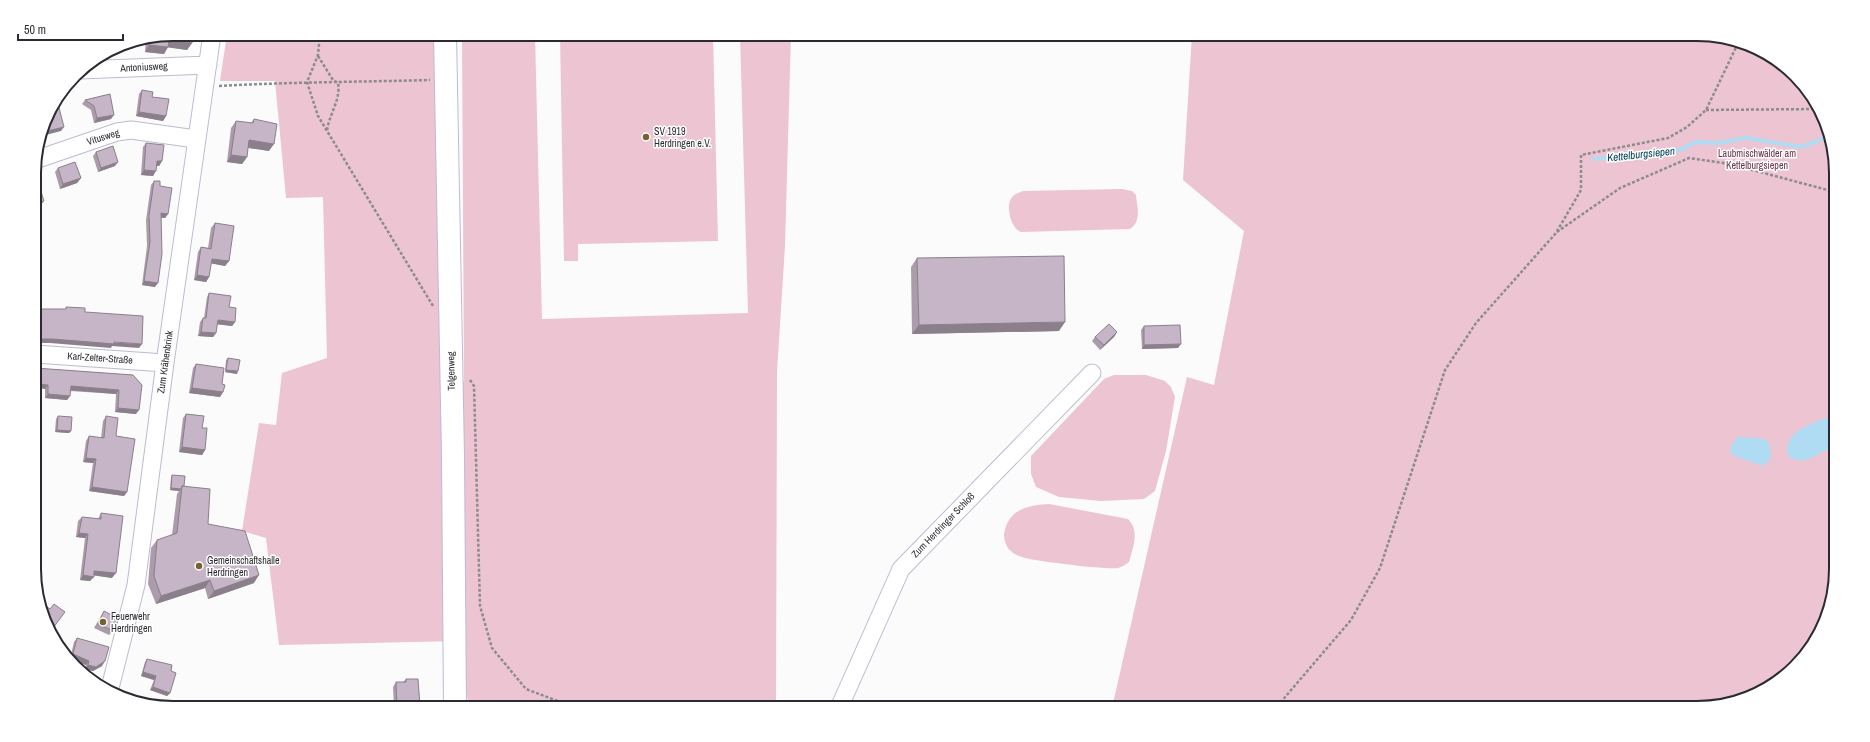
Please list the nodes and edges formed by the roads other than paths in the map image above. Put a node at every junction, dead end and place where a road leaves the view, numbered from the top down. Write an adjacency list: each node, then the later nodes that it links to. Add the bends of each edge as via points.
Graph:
1 (211, 41): 3 (street, Zum Krähenbrink)
2 (445, 41): 11 (main road, Telgenweg)
3 (208, 65): 4 (street, Antoniusweg); 5 (street, Zum Krähenbrink)
4 (92, 70)
5 (196, 139): 6 (street, Vitusweg, via 131,130 117,132); 8 (street, Zum Krähenbrink)
6 (42, 158)
7 (41, 354): 8 (street, Karl-Zelter-Straße)
8 (165, 363): 10 (street, Zum Krähenbrink, via 136,585)
9 (1092, 373): 12 (street, Zum Herdringer Schloß, via 901,569)
10 (111, 685)
11 (455, 701)
12 (842, 701)

